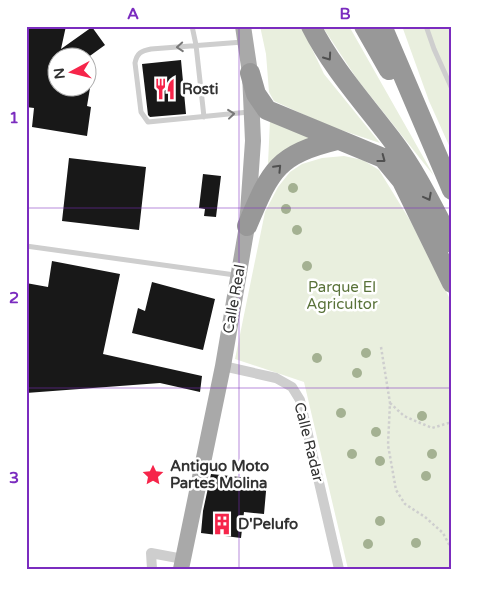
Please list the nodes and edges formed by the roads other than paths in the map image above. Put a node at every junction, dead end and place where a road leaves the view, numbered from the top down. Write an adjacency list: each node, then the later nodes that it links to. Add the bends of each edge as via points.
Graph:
1 (192, 26): 7 (lane)
2 (311, 26): 16 (highway, one-way to 16, via 348,86 395,144)
3 (364, 26): 13 (highway)
4 (382, 26): 13 (highway)
5 (426, 26): 9 (lane)
6 (244, 34): 7 (lane); 8 (main road, Calle Real)
7 (196, 45): 11 (lane); 11 (lane, one-way to 11, via 151,49 136,56 141,112 148,122)
8 (250, 73): 10 (main road, Calle Real); 12 (highway, via 256,94 267,110)
9 (452, 89)
10 (252, 112): 11 (lane, one-way to 10); 15 (main road, Calle Real)
11 (204, 117)
12 (337, 140): 15 (highway, one-way to 12, via 274,171 297,153); 19 (highway, one-way to 19, via 383,158 392,168 402,181)
13 (437, 157): 14 (highway)
14 (452, 190)
15 (248, 226): 18 (main road, Calle Real)
16 (452, 243)
17 (26, 246): 18 (lane)
18 (238, 276): 20 (main road, Calle Real)
19 (452, 283)
20 (223, 366): 21 (main road, Calle Real); 23 (street, Calle Radar, via 276,378 292,387 300,400)
21 (182, 564): 22 (street, via 151,553)
22 (152, 569)
23 (339, 569)

